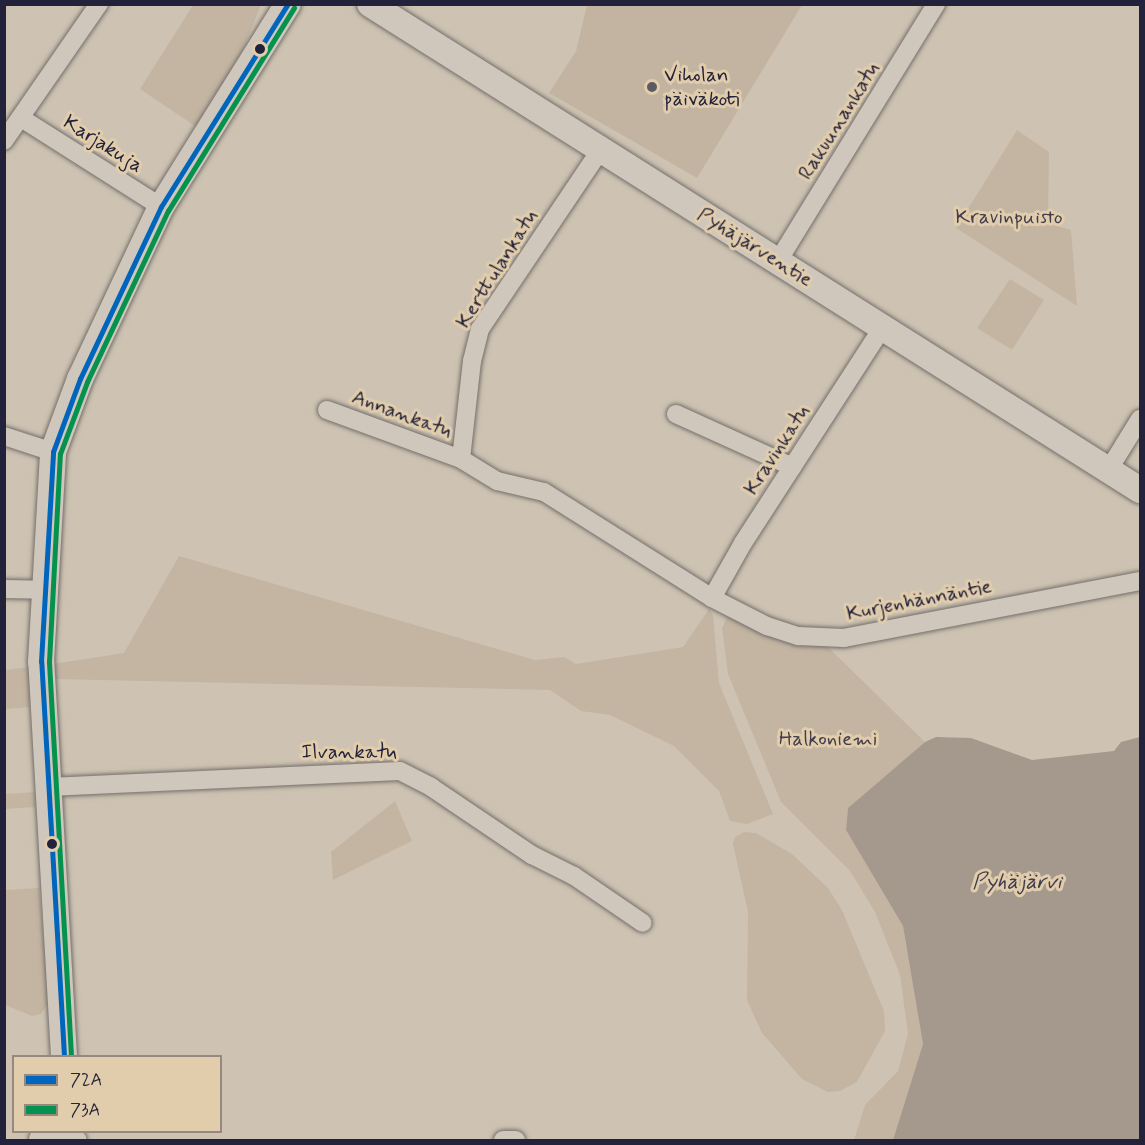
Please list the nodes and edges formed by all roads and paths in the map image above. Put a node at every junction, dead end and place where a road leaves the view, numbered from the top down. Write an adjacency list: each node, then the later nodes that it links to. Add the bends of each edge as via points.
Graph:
1 (99, 4): 5 (street)
2 (288, 4): 8 (street)
3 (370, 4): 7 (street, Pyhäjärventie)
4 (936, 4): 9 (street, Rakuunankatu)
5 (21, 118): 6 (street); 8 (street, Karjakuja)
6 (4, 141)
7 (601, 149): 9 (street, Pyhäjärventie); 16 (street, Kerttulankatu, via 480,329 472,361)
8 (161, 207): 15 (street, via 80,379)
9 (778, 261): 10 (street, Pyhäjärventie)
10 (882, 328): 17 (street, Kravinkatu); 18 (street, Pyhäjärventie)
11 (327, 410): 16 (street, Annankatu)
12 (676, 414): 17 (street)
13 (1140, 419): 18 (street)
14 (4, 436): 15 (street)
15 (53, 452): 22 (street)
16 (461, 459): 23 (street, via 497,481 544,492)
17 (794, 467): 23 (street, Kravinkatu)
18 (1109, 470): 19 (street, Pyhäjärventie)
19 (1140, 490)
20 (1140, 581): 23 (street, Kurjenhännäntie, via 844,638 798,636 767,626)
21 (4, 589): 22 (street)
22 (43, 590): 24 (street, via 41,663)
23 (712, 598)
24 (48, 787): 25 (street, Ilvankatu, via 400,771 431,787 532,855 574,876); 26 (street)
25 (643, 923)
26 (64, 1055)
27 (61, 1133): 28 (street)
28 (78, 1140)
29 (503, 1140): 30 (street)
30 (516, 1140)

